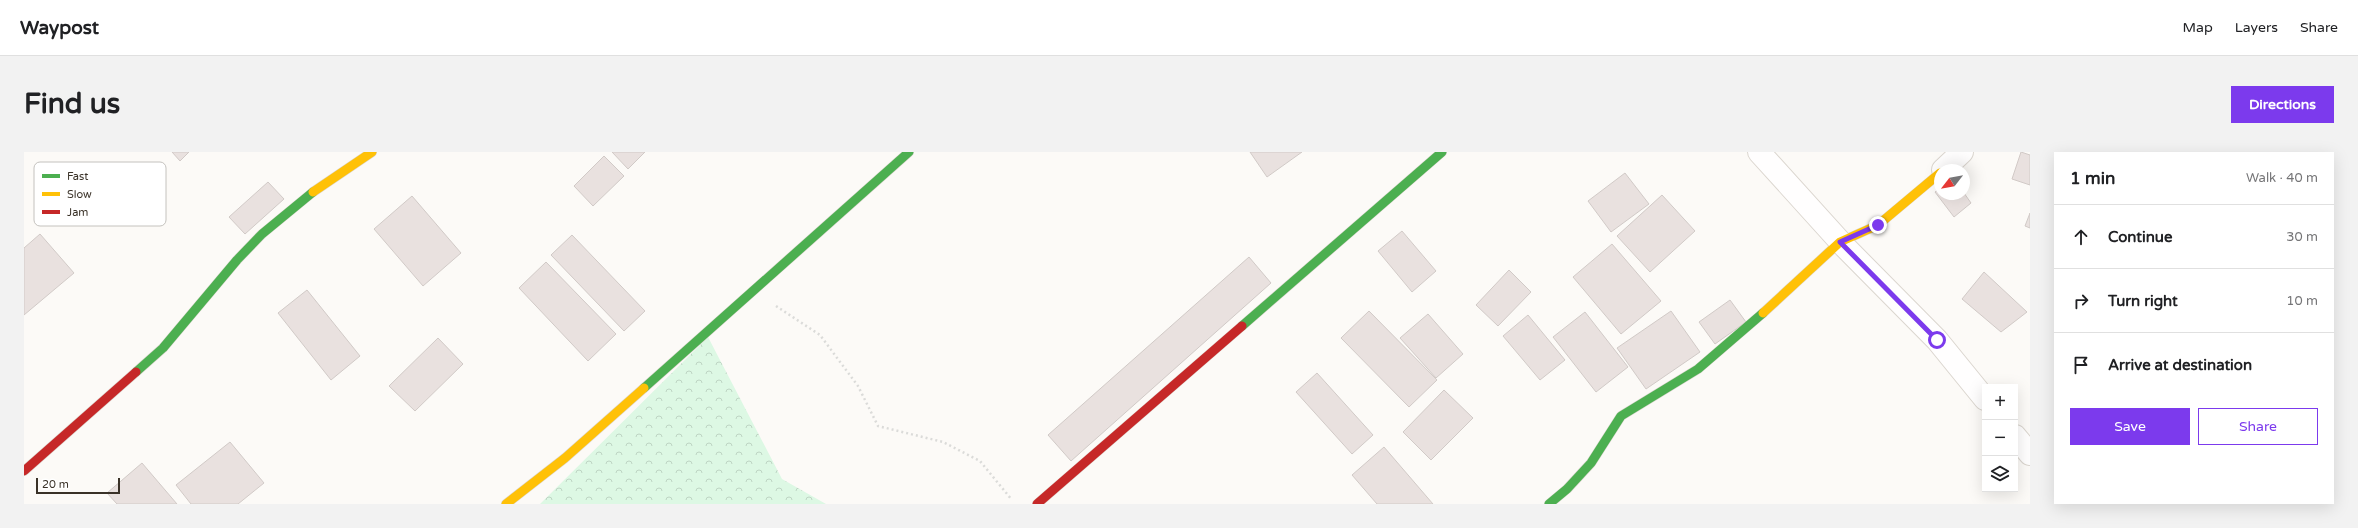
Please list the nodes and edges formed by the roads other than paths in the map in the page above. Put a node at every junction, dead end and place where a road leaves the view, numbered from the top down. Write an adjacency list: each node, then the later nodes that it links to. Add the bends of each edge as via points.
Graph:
1 (372, 152): 12 (street, via 320,188 262,234 163,348)
2 (909, 152): 13 (street, via 565,458)
3 (1442, 152): 14 (street)
4 (1759, 152): 8 (street)
5 (1962, 152): 6 (street)
6 (1949, 164)
7 (1934, 178): 8 (street, via 1878,225)
8 (1840, 242): 9 (street, via 1937,340); 15 (street, via 1698,369 1621,416 1591,463)
9 (1982, 395)
10 (2018, 440): 11 (street)
11 (2030, 454)
12 (24, 471)
13 (506, 504)
14 (1037, 504)
15 (1549, 504)

